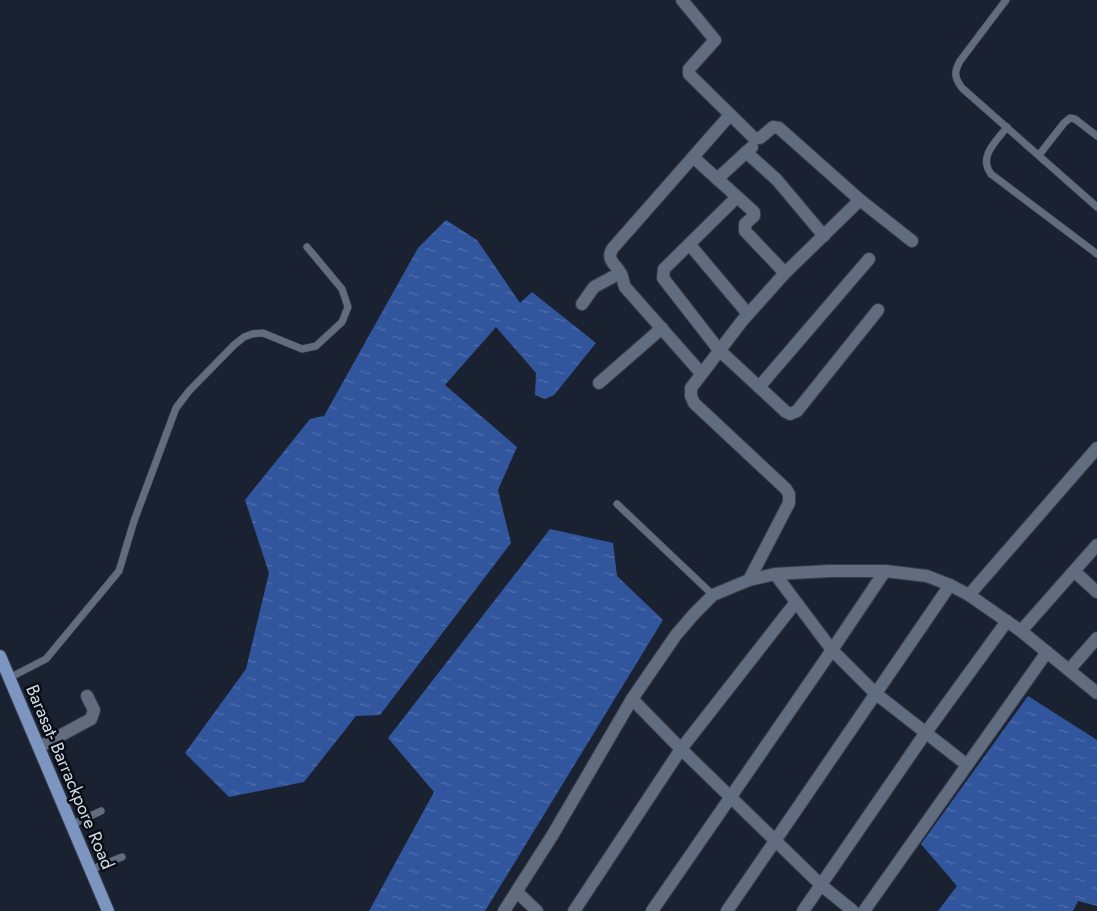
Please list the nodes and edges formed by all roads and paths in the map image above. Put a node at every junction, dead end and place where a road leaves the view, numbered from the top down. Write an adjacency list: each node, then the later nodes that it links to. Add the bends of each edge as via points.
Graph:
1 (682, 0): 3 (street, via 715,40 688,72)
2 (1006, 0): 4 (lane, via 955,71 956,80 962,88)
3 (730, 115): 6 (street, via 754,138); 9 (street)
4 (1007, 127): 8 (lane); 18 (lane, via 988,152 986,167)
5 (1097, 136): 8 (lane, via 1070,118)
6 (760, 138): 7 (street); 12 (street, via 778,128)
7 (746, 152): 10 (street); 14 (street, via 781,184)
8 (1039, 155): 13 (lane)
9 (693, 157): 10 (street); 20 (street, via 610,252 610,260)
10 (717, 179): 11 (street)
11 (737, 197): 16 (street); 21 (street, via 754,215 745,224 745,231)
12 (860, 200): 14 (street); 15 (street)
13 (1097, 206)
14 (824, 236): 21 (street)
15 (912, 241)
16 (690, 244): 24 (street); 26 (street, via 664,269 663,278)
17 (306, 247): 49 (lane, via 342,289 348,307 342,322 316,346 302,349 263,332 244,337 189,391 176,408 129,534 119,571 46,659)
18 (1097, 254)
19 (868, 259): 29 (street)
20 (620, 273): 22 (street, via 594,287); 25 (street, via 625,286)
21 (785, 273): 24 (street)
22 (582, 304)
23 (878, 310): 29 (street, via 794,413 786,412)
24 (748, 314): 26 (street)
25 (662, 328): 27 (street); 28 (street)
26 (719, 350): 27 (street); 29 (street)
27 (701, 373): 36 (street, via 691,388 694,403 789,494 789,503)
28 (599, 383)
29 (759, 387)
30 (1097, 448): 40 (street)
31 (617, 504): 39 (lane)
32 (1097, 545): 34 (street)
33 (885, 571): 35 (street); 37 (street, via 927,576); 45 (street)
34 (1074, 571): 38 (street); 43 (street)
35 (775, 574): 36 (street); 41 (street)
36 (749, 580): 39 (street)
37 (950, 585): 40 (street); 50 (street)
38 (1097, 592)
39 (714, 595): 53 (street, via 676,635)
40 (969, 595): 42 (street)
41 (796, 602): 45 (street); 56 (street)
42 (1007, 621): 43 (street); 54 (street)
43 (1021, 630): 46 (street)
44 (1097, 638): 48 (street)
45 (832, 650): 50 (street); 58 (street)
46 (1047, 652): 48 (street); 57 (street)
47 (0, 656): 49 (main road, Barasat- Barrackpore Road)
48 (1069, 670): 51 (street)
49 (9, 678): 55 (main road, Barasat- Barrackpore Road)
50 (875, 693): 54 (street); 61 (street)
51 (1097, 693)
52 (88, 696): 55 (street, via 94,710 91,719)
53 (632, 699): 56 (street); 65 (street)
54 (926, 733): 57 (street); 64 (street)
55 (39, 747): 60 (main road, Barasat- Barrackpore Road)
56 (681, 749): 58 (street); 69 (street)
57 (967, 765): 74 (street)
58 (732, 798): 61 (street); 70 (street)
59 (101, 811): 60 (lane)
60 (71, 825): 63 (main road, Barasat- Barrackpore Road)
61 (775, 841): 64 (street); 71 (street)
62 (122, 857): 63 (lane)
63 (90, 870): 66 (main road, Barasat- Barrackpore Road)
64 (821, 885): 72 (street); 73 (street)
65 (517, 892): 67 (street); 68 (street)
66 (108, 911)
67 (504, 911)
68 (537, 911)
69 (574, 911)
70 (652, 911)
71 (727, 911)
72 (803, 911)
73 (853, 911)
74 (864, 911)

